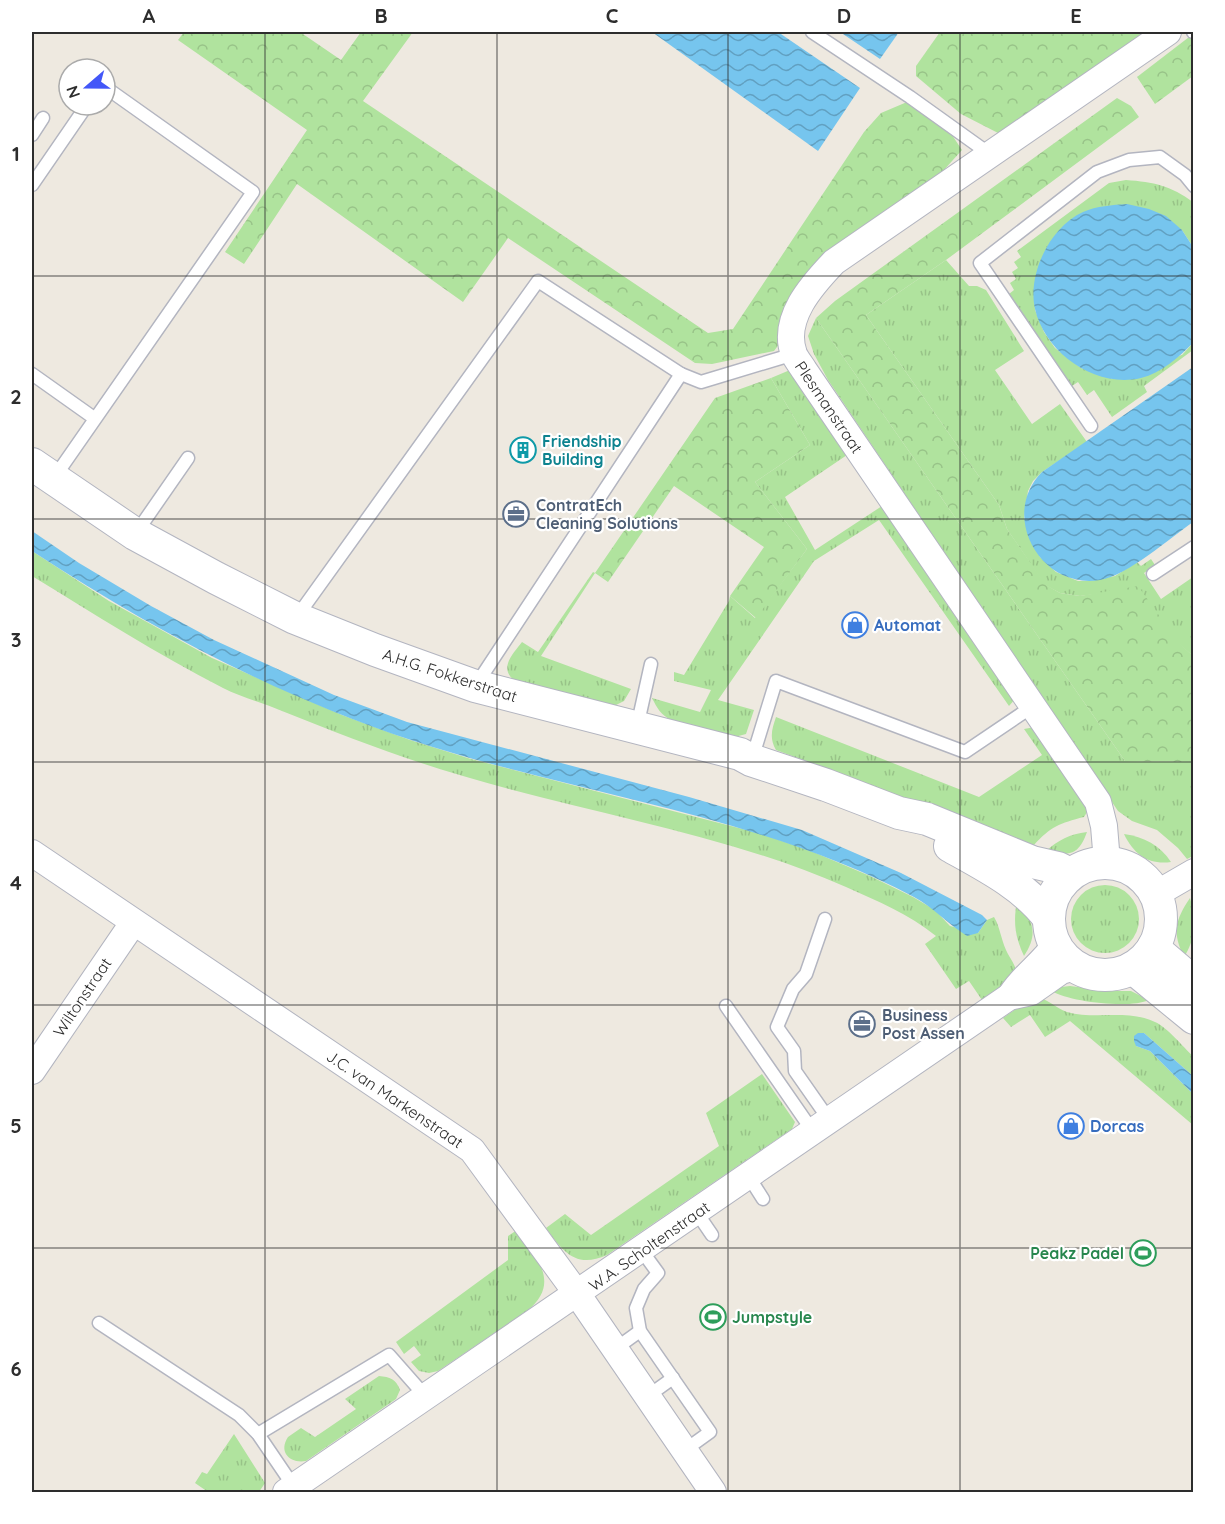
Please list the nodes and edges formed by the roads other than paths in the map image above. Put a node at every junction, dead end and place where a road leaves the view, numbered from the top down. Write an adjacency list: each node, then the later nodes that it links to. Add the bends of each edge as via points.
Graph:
1 (812, 32): 7 (lane)
2 (1168, 32): 7 (street, Plesmanstraat)
3 (117, 96): 13 (lane, via 253,192)
4 (79, 117): 8 (lane)
5 (43, 118): 6 (lane)
6 (32, 135)
7 (991, 155): 10 (street, Plesmanstraat, via 834,262 799,307 791,327)
8 (32, 185)
9 (1194, 186): 14 (lane, via 1160,158 1129,160 1097,172 980,263)
10 (794, 354): 12 (lane, via 701,382); 23 (street, Plesmanstraat)
11 (32, 374): 13 (lane)
12 (681, 374): 20 (lane, via 538,281); 22 (lane)
13 (94, 418): 16 (lane)
14 (1091, 426)
15 (188, 458): 17 (lane)
16 (42, 471): 17 (street, A.H.G. Fokkerstraat)
17 (135, 534): 20 (street, A.H.G. Fokkerstraat)
18 (1194, 547): 19 (lane)
19 (1154, 574)
20 (296, 618): 22 (street, A.H.G. Fokkerstraat)
21 (651, 664): 24 (lane)
22 (475, 686): 24 (street, A.H.G. Fokkerstraat)
23 (1033, 706): 25 (lane, via 965,752 776,681); 28 (street, Plesmanstraat, via 1098,802)
24 (637, 728): 25 (street, A.H.G. Fokkerstraat, via 741,754)
25 (751, 760): 26 (street, A.H.G. Fokkerstraat)
26 (899, 813): 30 (street, A.H.G. Fokkerstraat, via 927,819); 34 (street, A.H.G. Fokkerstraat, via 1039,904)
27 (32, 853): 33 (street, J.C. van Markenstraat)
28 (1107, 862): 30 (street, via 1094,863); 31 (street, via 1136,872)
29 (1194, 872): 31 (street)
30 (1070, 874): 34 (street, via 1055,892)
31 (1156, 894): 35 (street, via 1161,921 1159,935)
32 (825, 919): 40 (lane, via 806,974 793,989 777,1027 794,1051 795,1071)
33 (133, 923): 39 (street, Wiltonstraat); 46 (street, J.C. van Markenstraat, via 472,1150)
34 (1059, 943): 35 (street, via 1089,974 1119,974); 40 (street, W.A. Scholtenstraat, via 1021,980 1010,998)
35 (1143, 958): 36 (street); 38 (street)
36 (1194, 983)
37 (726, 1006): 40 (lane)
38 (1194, 1018)
39 (32, 1071)
40 (822, 1127): 41 (street, W.A. Scholtenstraat)
41 (748, 1177): 42 (lane); 43 (street, W.A. Scholtenstraat)
42 (763, 1199)
43 (697, 1213): 44 (lane); 45 (street, W.A. Scholtenstraat)
44 (712, 1235)
45 (642, 1251): 46 (street, W.A. Scholtenstraat); 48 (lane, via 658,1273 644,1289 636,1308)
46 (578, 1295): 49 (street, J.C. van Markenstraat); 52 (street, W.A. Scholtenstraat)
47 (99, 1323): 53 (lane, via 239,1415)
48 (640, 1331): 49 (lane); 50 (lane)
49 (615, 1349): 51 (street, J.C. van Markenstraat)
50 (673, 1378): 51 (lane); 54 (lane, via 710,1432)
51 (648, 1396): 54 (street, J.C. van Markenstraat)
52 (426, 1397): 53 (lane, via 389,1354); 55 (street, W.A. Scholtenstraat)
53 (258, 1434): 55 (lane)
54 (685, 1450): 56 (street, J.C. van Markenstraat)
55 (290, 1490)
56 (713, 1492)

